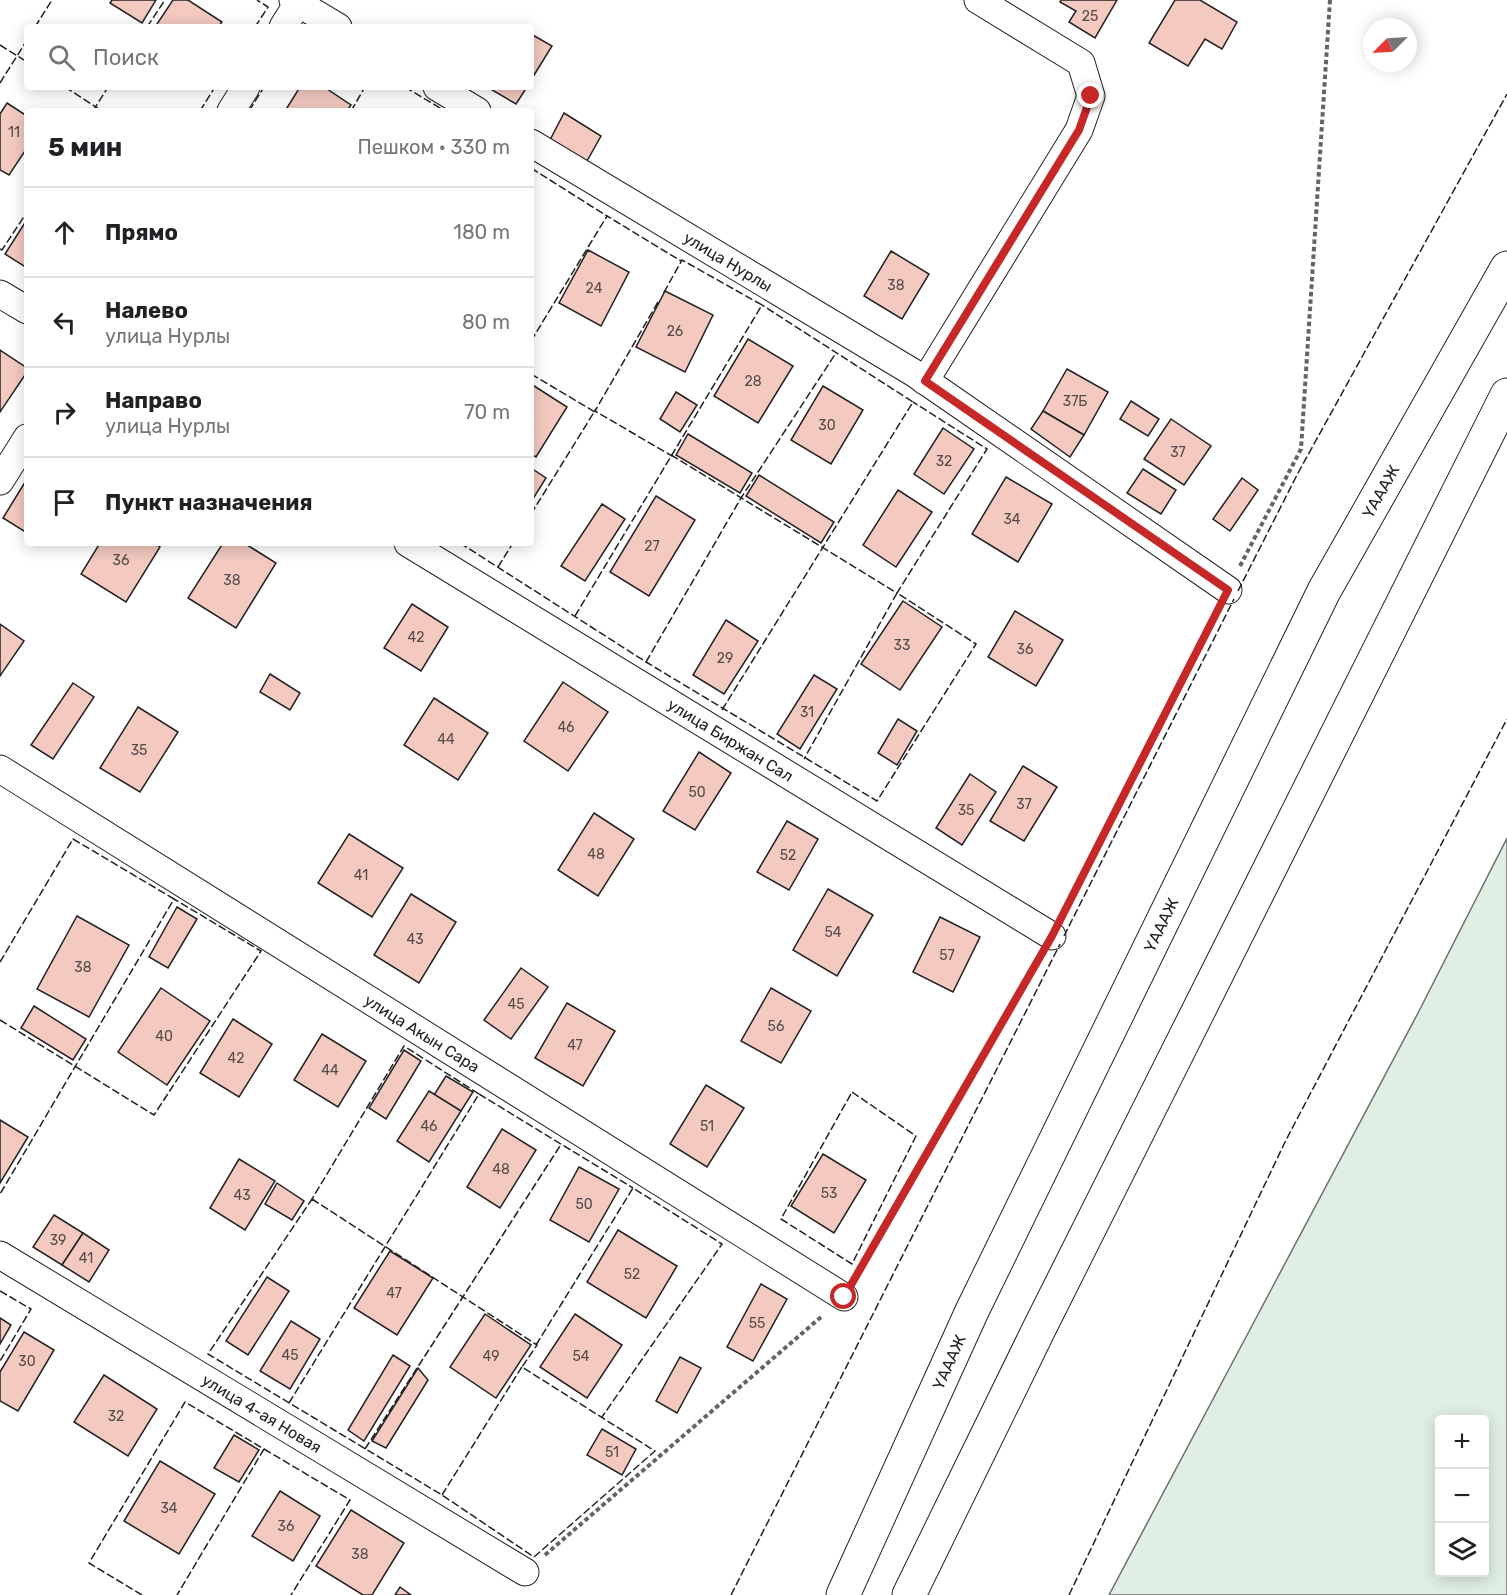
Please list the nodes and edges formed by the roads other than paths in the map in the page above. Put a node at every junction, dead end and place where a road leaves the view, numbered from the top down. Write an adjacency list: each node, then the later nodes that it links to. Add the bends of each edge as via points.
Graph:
1 (978, 0): 13 (street, via 1081,63 1091,96 1079,130)
2 (296, 2): 3 (street); 4 (street)
3 (285, 24)
4 (333, 24)
5 (244, 90): 7 (street)
6 (442, 90): 8 (street)
7 (233, 108)
8 (472, 108)
9 (534, 145): 13 (street, улица Нурлы)
10 (1507, 268): 24 (highway, ҮАААЖ, via 1324,591 972,1311)
11 (0, 294): 12 (street)
12 (24, 308)
13 (925, 381): 18 (street, улица Нурлы)
14 (1507, 395): 25 (highway)
15 (24, 443): 16 (street)
16 (0, 481)
17 (413, 546): 20 (street, улица Биржан Сал)
18 (1228, 590)
19 (0, 769): 22 (street, улица Акын Сара)
20 (1052, 936)
21 (0, 1255): 23 (street, улица 4-ая Новая)
22 (844, 1297)
23 (525, 1572)
24 (843, 1595)
25 (909, 1595)

